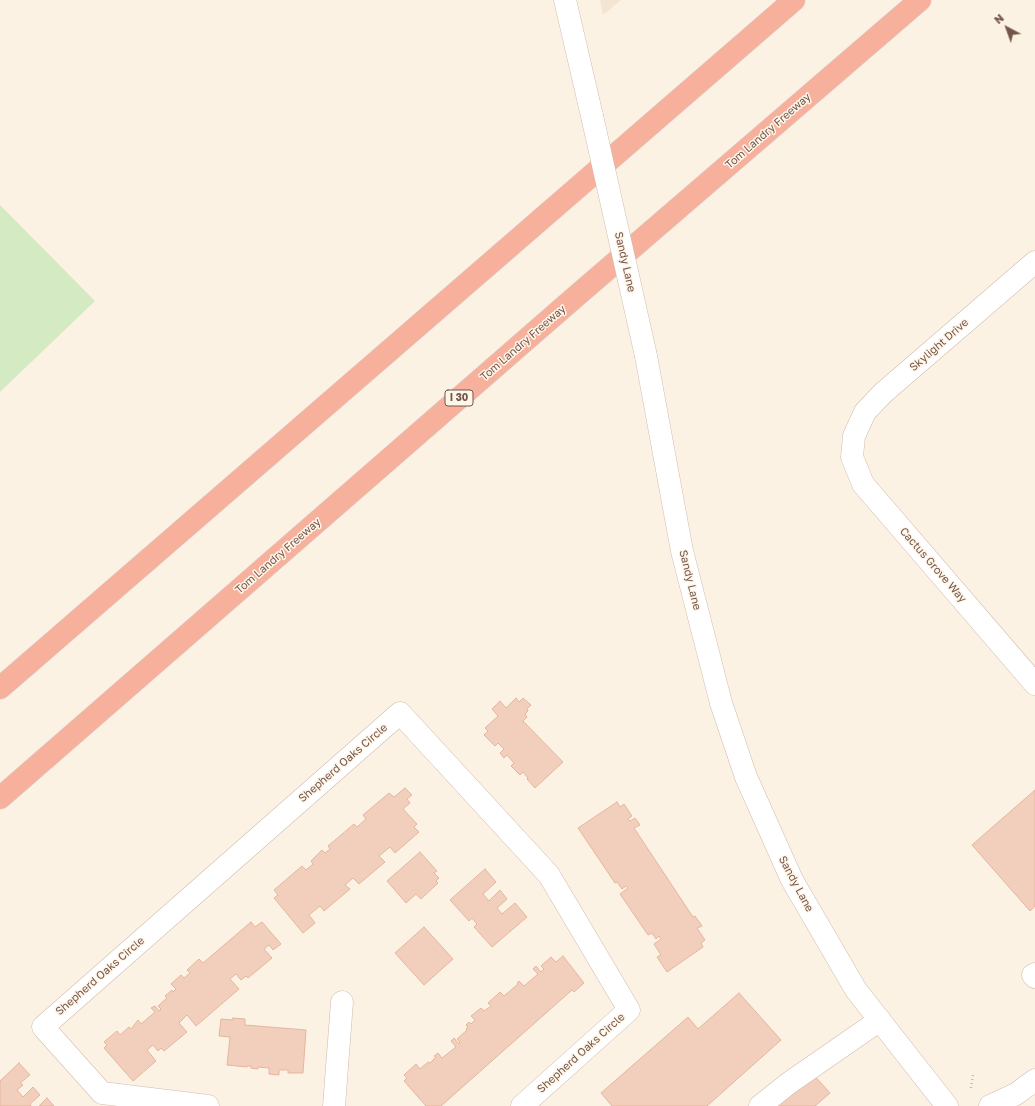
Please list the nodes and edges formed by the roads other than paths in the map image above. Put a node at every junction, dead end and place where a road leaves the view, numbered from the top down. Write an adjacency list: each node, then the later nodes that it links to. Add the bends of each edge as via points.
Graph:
1 (565, 0): 10 (street, Sandy Lane, bridge, via 646,356 682,551 721,703 746,777 792,880 856,990)
2 (794, 0): 7 (highway)
3 (920, 0): 8 (highway, Tom Landry Freeway / I 30)
4 (1033, 268): 5 (street, Skylight Drive, via 883,393 865,412)
5 (854, 436): 6 (street, Cactus Grove Way, via 852,457 863,484)
6 (1035, 684)
7 (0, 688)
8 (0, 798)
9 (342, 1002): 14 (street)
10 (880, 1020): 16 (street); 17 (street, Sandy Lane)
11 (1033, 1087): 18 (street)
12 (103, 1099): 13 (street, Shepherd Oaks Circle); 15 (street, Shepherd Oaks Circle, via 42,1027 400,713 549,875 629,1010)
13 (208, 1106)
14 (334, 1106)
15 (522, 1106)
16 (760, 1106)
17 (947, 1106)
18 (990, 1106)

